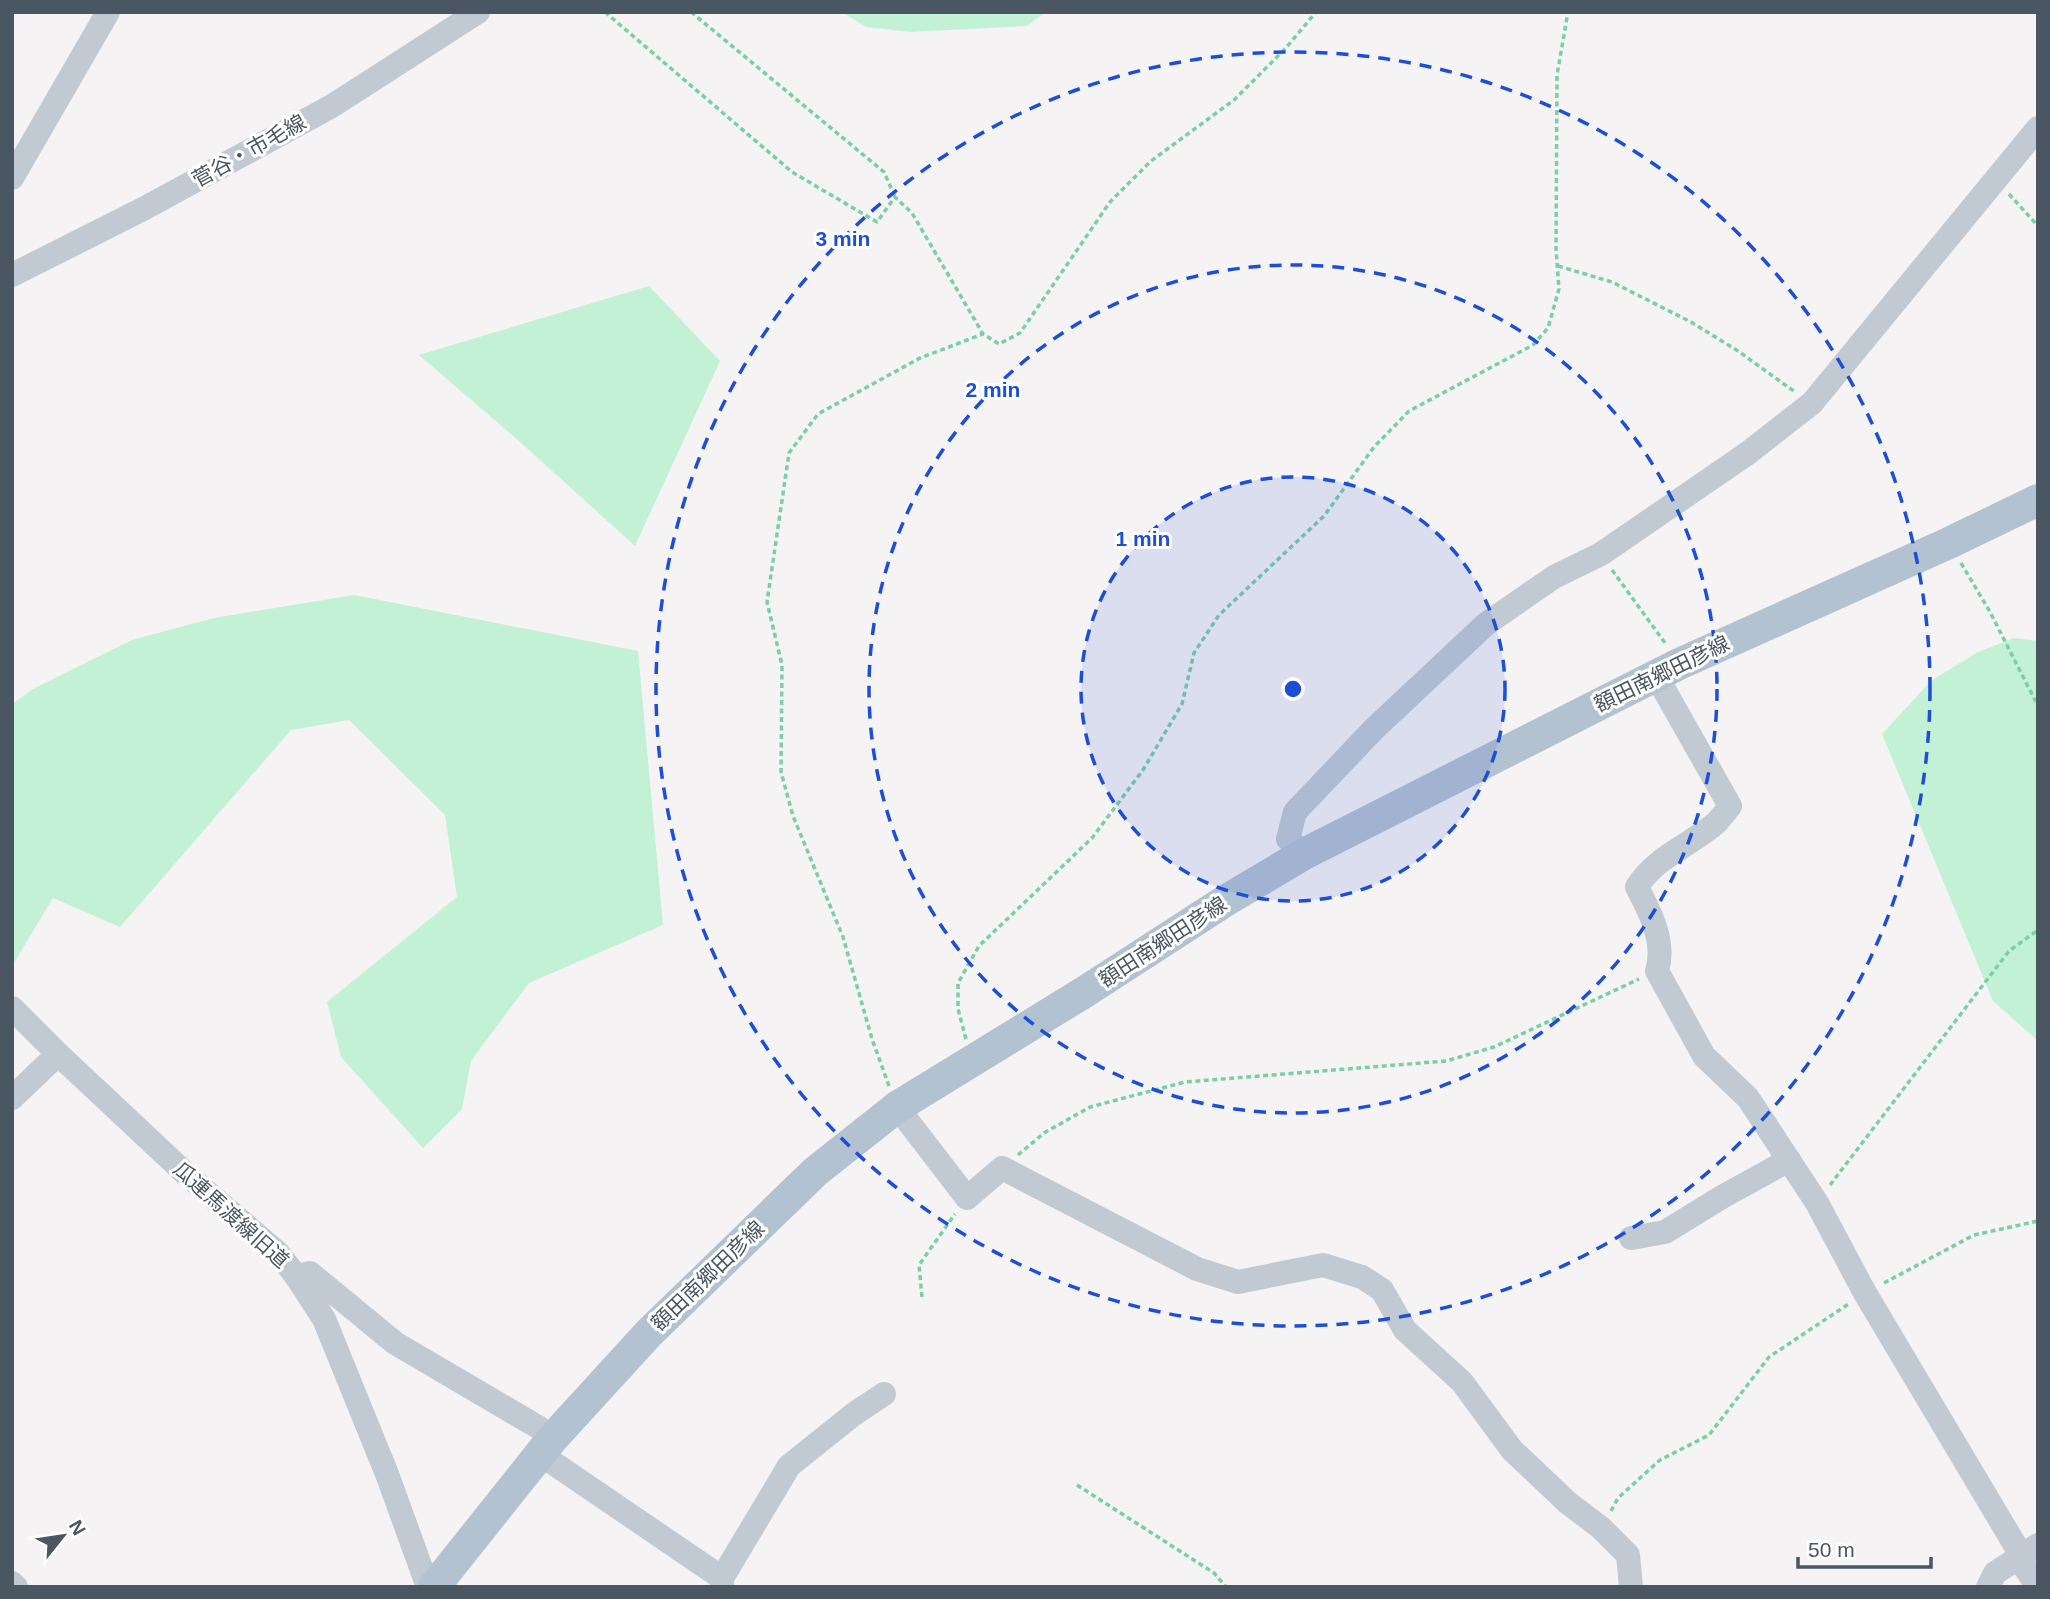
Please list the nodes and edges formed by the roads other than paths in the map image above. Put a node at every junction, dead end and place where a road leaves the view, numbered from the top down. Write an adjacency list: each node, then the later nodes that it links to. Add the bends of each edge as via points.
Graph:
1 (108, 12): 4 (street)
2 (478, 12): 5 (street, 菅谷・市毛線, via 331,106)
3 (2038, 128): 8 (street, via 1812,403 1601,554 1554,577 1486,624 1374,729 1295,812 1288,839)
4 (12, 178)
5 (12, 275)
6 (2038, 500): 7 (main road, 額田南郷田彦線)
7 (1669, 669): 8 (main road, 額田南郷田彦線); 13 (street, via 1662,686 1730,806 1716,823 1644,876 1637,887 1652,916 1661,958 1657,971 1704,1056 1748,1098)
8 (1304, 854): 12 (main road, 額田南郷田彦線)
9 (12, 1008): 10 (street, 瓜連馬渡線旧道)
10 (58, 1054): 11 (street); 15 (street, 瓜連馬渡線旧道, via 278,1253)
11 (12, 1098)
12 (897, 1107): 17 (main road, 額田南郷田彦線, via 815,1172 649,1333); 24 (street, via 967,1198 1002,1168 1197,1269 1238,1282 1324,1265 1362,1277 1382,1290 1405,1331 1462,1382 1512,1450 1628,1555)
13 (1789, 1160): 14 (street, via 1665,1232); 18 (street, via 1865,1293)
14 (1631, 1238)
15 (296, 1276): 17 (street, via 310,1273 395,1343 538,1427); 22 (street, 瓜連馬渡線旧道, via 324,1319)
16 (884, 1394): 19 (street, via 789,1466)
17 (546, 1447): 19 (street); 23 (main road, 額田南郷田彦線)
18 (2029, 1550): 25 (street, via 1995,1573); 26 (street, via 2024,1566)
19 (722, 1582)
20 (12, 1583): 21 (street)
21 (16, 1587)
22 (428, 1587)
23 (434, 1587)
24 (1631, 1587)
25 (1988, 1587)
26 (2038, 1587)

